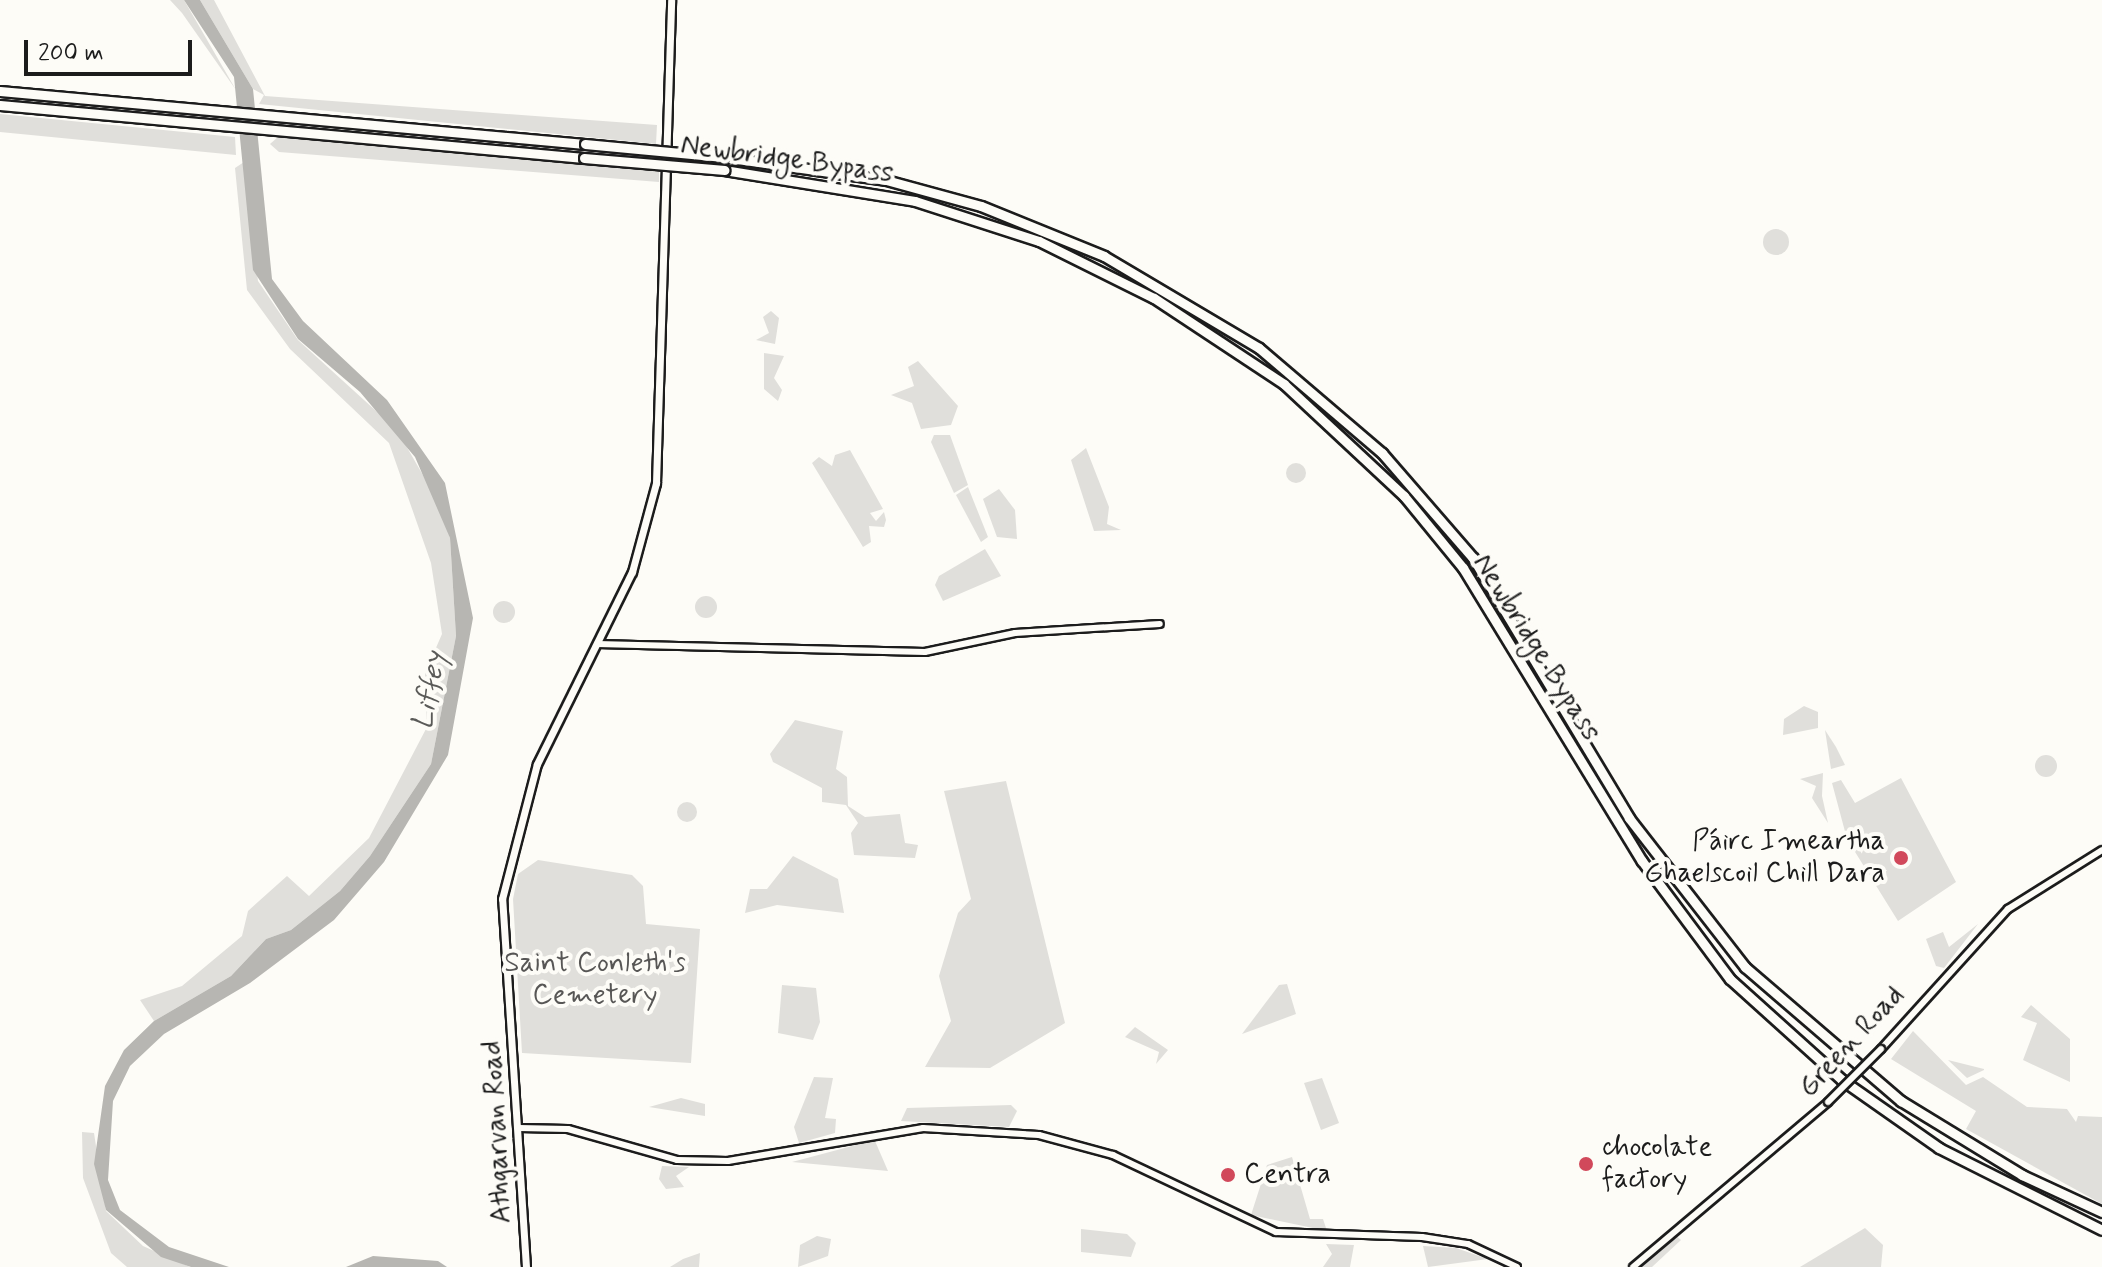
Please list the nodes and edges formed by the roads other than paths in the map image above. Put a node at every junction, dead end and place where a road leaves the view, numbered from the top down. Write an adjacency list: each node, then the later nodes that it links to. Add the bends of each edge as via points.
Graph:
1 (671, 0): 5 (main road, Athgarvan Road, via 656,483 632,572)
2 (0, 91): 8 (highway, Newbridge Bypass, bridge, via 723,157 871,177 981,206 1140,274 1270,356 1382,453 1473,558 1637,830 1745,967 1901,1101 2010,1168)
3 (0, 105): 9 (highway, Newbridge Bypass, bridge, via 724,170 915,201 1039,241 1154,298 1284,384 1404,496 1463,568 1642,861 1730,979 1842,1080 1939,1148)
4 (1160, 624): 5 (street, via 1015,633 925,652)
5 (597, 644): 7 (main road, Athgarvan Road, via 537,764 502,899)
6 (2102, 850): 12 (street, Green Road, bridge, via 2008,909 1828,1102)
7 (519, 1128): 10 (main road, Athgarvan Road); 11 (street, via 568,1129 677,1160 728,1161 923,1128 1039,1135 1113,1155 1276,1232 1422,1237 1468,1244)
8 (2102, 1212)
9 (2102, 1230)
10 (526, 1267)
11 (1517, 1267)
12 (1633, 1267)

